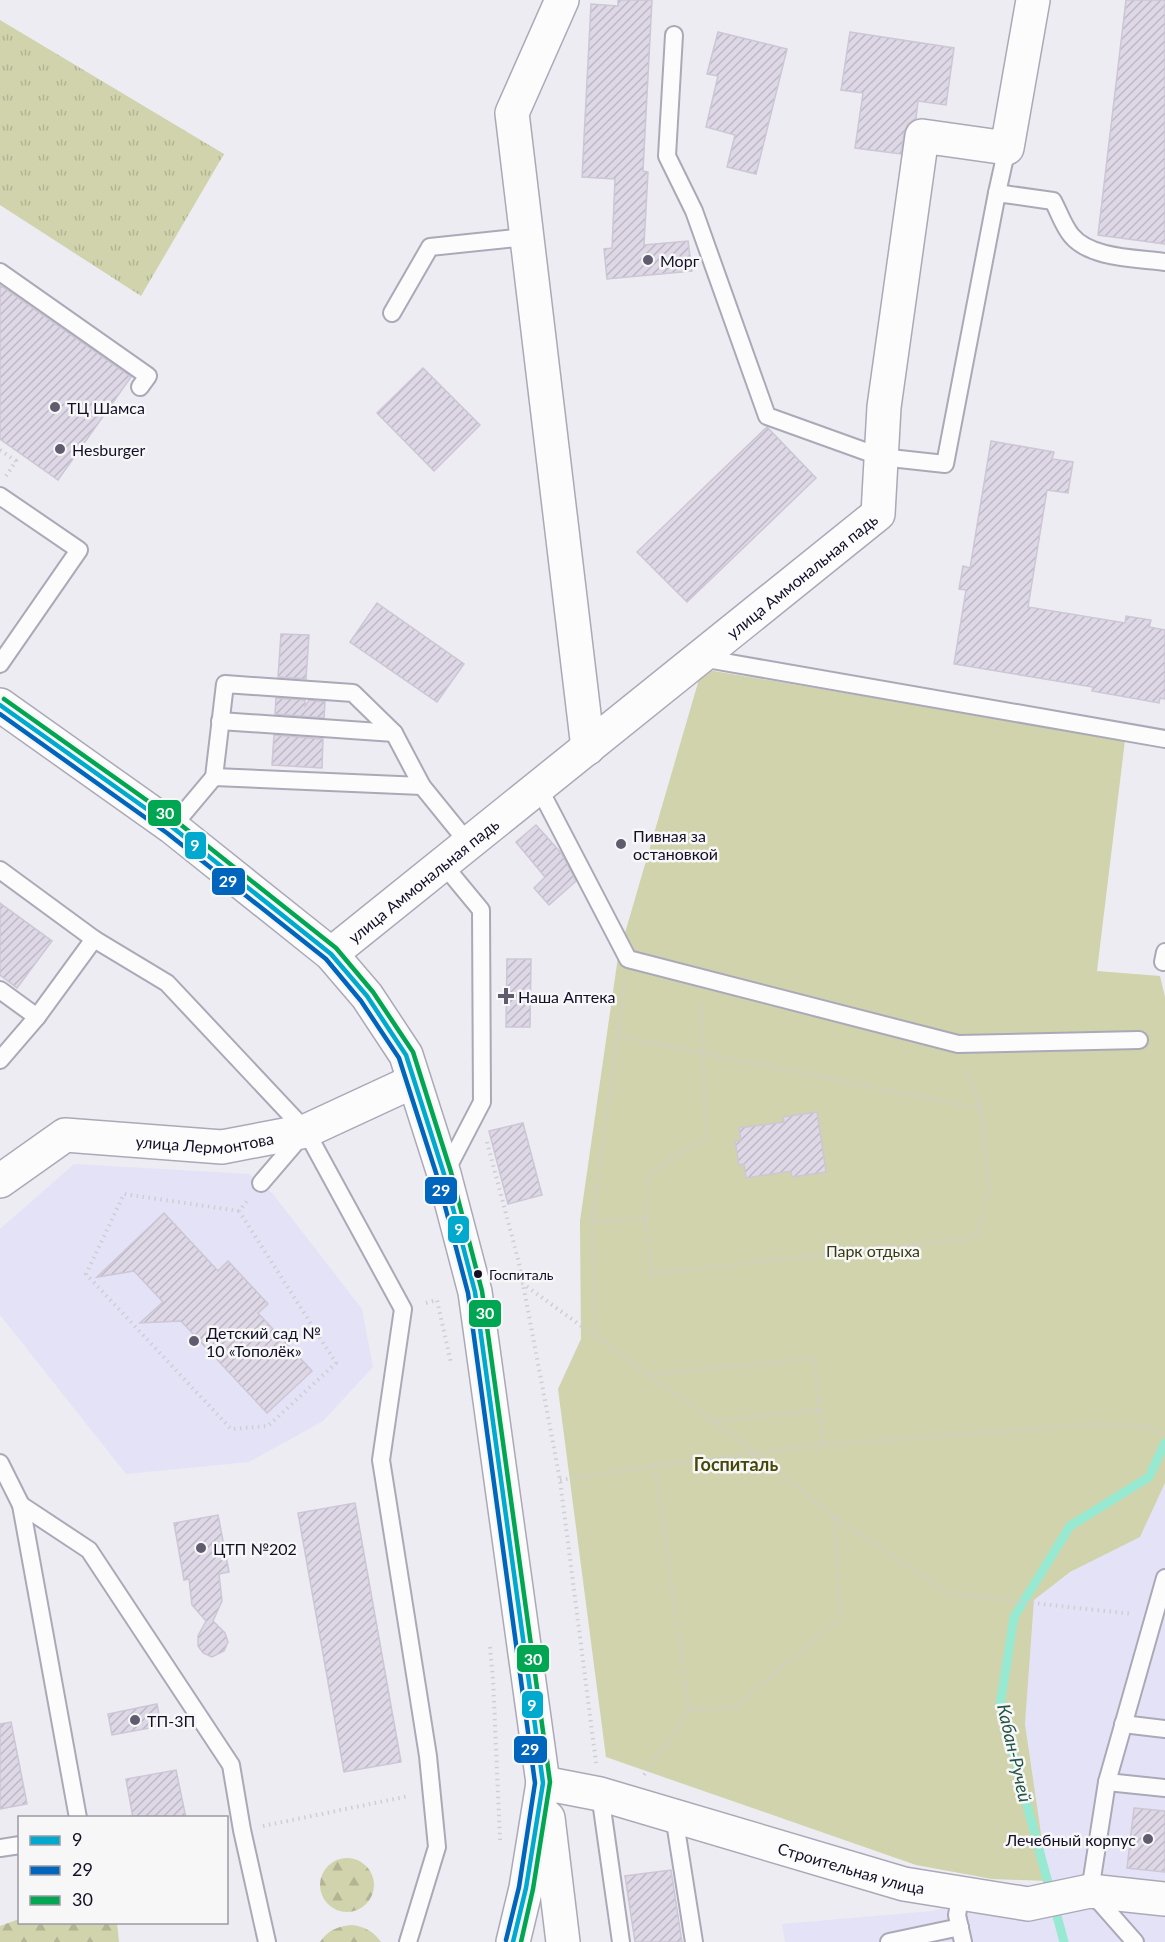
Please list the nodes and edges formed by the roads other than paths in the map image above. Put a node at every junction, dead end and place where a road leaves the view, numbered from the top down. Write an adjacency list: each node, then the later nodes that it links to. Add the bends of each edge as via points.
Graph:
1 (562, 0): 6 (street, via 512,113)
2 (1033, 0): 4 (street)
3 (674, 34): 11 (lane, via 667,156 694,211 766,416)
4 (1007, 148): 5 (lane); 11 (street, улица Аммональная падь, via 922,136 884,407)
5 (997, 193): 7 (lane, via 1053,201 1070,234 1099,253); 11 (lane, via 945,464)
6 (526, 237): 9 (lane, via 430,247); 19 (street)
7 (1165, 262)
8 (0, 272): 10 (lane, via 148,376)
9 (392, 313)
10 (140, 387)
11 (881, 457): 13 (street, улица Аммональная падь, via 878,514)
12 (1, 488): 14 (lane, via 79,550)
13 (700, 658): 18 (lane); 19 (street, улица Аммональная падь)
14 (0, 664)
15 (0, 705): 23 (street)
16 (220, 721): 17 (lane); 17 (lane, via 225,684 353,693); 20 (lane)
17 (394, 733): 21 (lane)
18 (1163, 741)
19 (588, 748): 22 (street, улица Аммональная падь)
20 (214, 777): 21 (lane); 23 (lane)
21 (422, 786): 24 (lane)
22 (539, 788): 24 (street, улица Аммональная падь); 31 (lane, via 628,959 958,1044)
23 (172, 826): 28 (street)
24 (470, 844): 25 (street, улица Аммональная падь)
25 (444, 864): 28 (street, улица Аммональная падь); 35 (lane, via 481,910 482,1102)
26 (0, 870): 27 (lane)
27 (94, 939): 30 (lane); 34 (lane, via 167,983)
28 (331, 954): 33 (street, via 367,996 406,1055)
29 (0, 990): 30 (lane)
30 (37, 1017): 32 (lane)
31 (1139, 1040)
32 (0, 1060)
33 (414, 1082): 34 (street, улица Лермонтова); 35 (street)
34 (306, 1131): 36 (street, улица Лермонтова, via 222,1148 65,1134); 37 (lane); 57 (lane, via 403,1309 381,1460 428,1756 437,1848)
35 (444, 1174): 45 (street, via 475,1292)
36 (0, 1181)
37 (261, 1184)
38 (0, 1463): 39 (lane)
39 (21, 1505): 48 (lane); 56 (lane, via 89,1550 231,1764)
40 (1165, 1578): 41 (lane)
41 (1160, 1617): 42 (lane)
42 (1123, 1724): 43 (lane); 44 (lane)
43 (1165, 1729)
44 (1107, 1782): 46 (lane); 53 (lane)
45 (543, 1784): 47 (street, Строительная улица); 58 (street); 59 (street)
46 (1165, 1788)
47 (613, 1798): 49 (street, Строительная улица); 60 (lane)
48 (78, 1816)
49 (674, 1816): 52 (street, Строительная улица, via 904,1884); 61 (lane)
50 (18, 1845): 51 (lane)
51 (0, 1848)
52 (961, 1893): 53 (street, Строительная улица, via 1028,1904); 55 (lane, via 957,1915)
53 (1078, 1894): 54 (street, Строительная улица); 63 (lane)
54 (1165, 1899)
55 (962, 1934): 62 (lane)
56 (267, 1942)
57 (408, 1942)
58 (513, 1942)
59 (563, 1942)
60 (621, 1942)
61 (694, 1942)
62 (889, 1942)
63 (1136, 1942)

